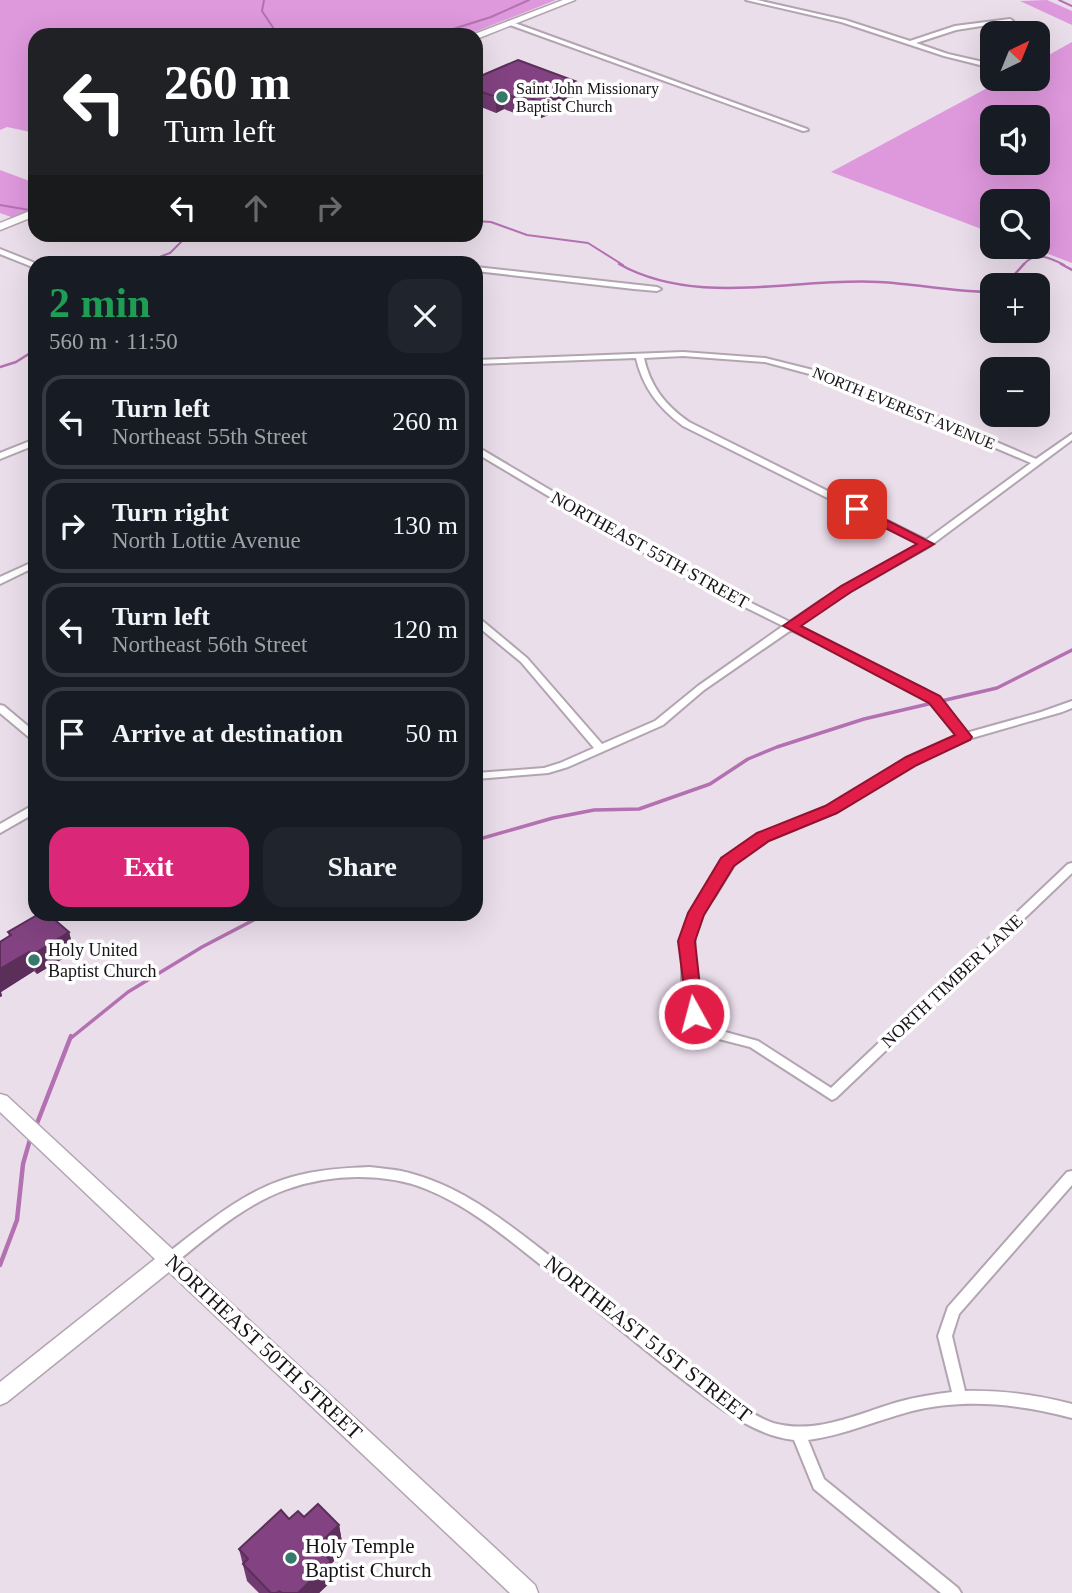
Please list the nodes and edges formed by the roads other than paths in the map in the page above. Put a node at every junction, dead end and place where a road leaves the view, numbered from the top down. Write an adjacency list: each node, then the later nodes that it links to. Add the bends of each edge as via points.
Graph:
1 (571, 0): 3 (street)
2 (749, 0): 6 (street, via 834,18)
3 (509, 23): 5 (street); 8 (street)
4 (980, 25): 6 (street)
5 (483, 33)
6 (911, 43): 7 (street)
7 (980, 63)
8 (805, 130)
9 (28, 215): 10 (street)
10 (0, 227)
11 (0, 251): 12 (street)
12 (28, 263)
13 (483, 270): 14 (street)
14 (657, 289)
15 (639, 355): 16 (street, NORTH EVEREST AVENUE); 21 (street, NORTH EVEREST AVENUE, via 725,355 824,373); 22 (street, via 643,376 655,397 686,424)
16 (483, 362)
17 (1072, 436): 21 (street)
18 (28, 445): 20 (street)
19 (483, 453): 26 (street, NORTHEAST 55TH STREET, via 661,561)
20 (0, 456)
21 (1037, 462): 22 (street)
22 (928, 544): 26 (street)
23 (28, 567): 24 (street)
24 (0, 581)
25 (483, 626): 31 (street, via 524,660)
26 (790, 626): 30 (street, NORTHEAST 55TH STREET, via 934,699); 31 (street, via 659,723)
27 (1071, 707): 30 (street)
28 (0, 708): 29 (street)
29 (28, 731)
30 (964, 737): 35 (street, NORTH TIMBER LANE, via 912,761 831,810 763,837 727,862 696,913 687,941 694,1014 701,1026 714,1035 743,1038 832,1095)
31 (601, 749): 32 (street, via 544,771)
32 (483, 775)
33 (28, 812): 34 (street)
34 (0, 829)
35 (1072, 867)
36 (0, 1101): 38 (street, NORTHEAST 50TH STREET)
37 (1072, 1176): 40 (street, via 953,1311 945,1336)
38 (170, 1259): 39 (street); 42 (street, NORTHEAST 51ST STREET, via 236,1208 302,1179 359,1171 415,1179 444,1189 485,1213 705,1388 759,1424 775,1431); 43 (street, NORTHEAST 50TH STREET)
39 (0, 1395)
40 (960, 1398): 41 (street, NORTHEAST 51ST STREET, via 1030,1401); 42 (street, NORTHEAST 51ST STREET, via 901,1408 835,1430)
41 (1072, 1411)
42 (798, 1432): 44 (street, via 819,1484)
43 (527, 1593)
44 (953, 1593)

